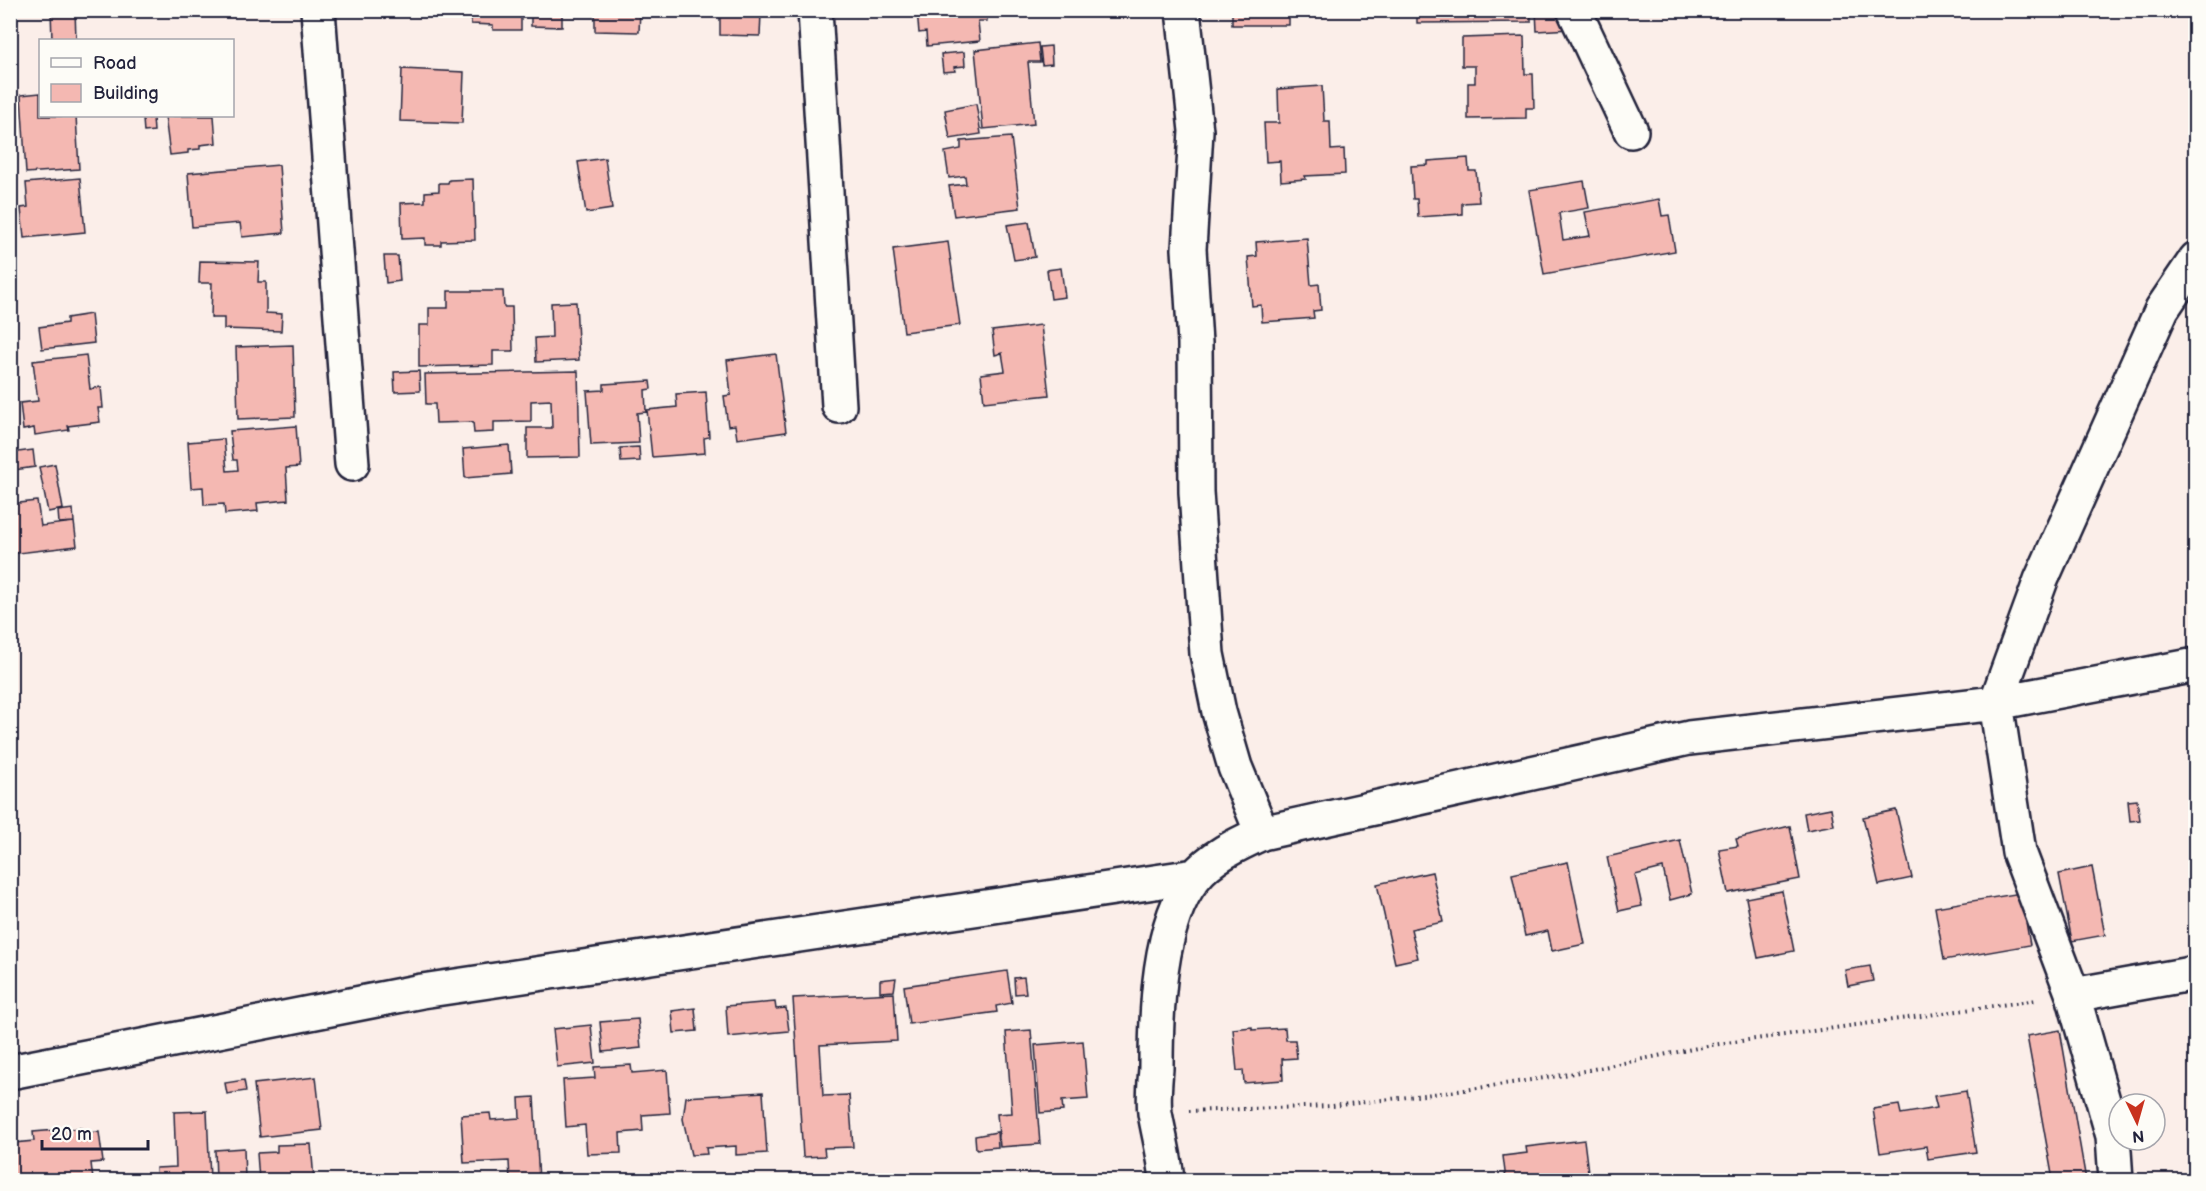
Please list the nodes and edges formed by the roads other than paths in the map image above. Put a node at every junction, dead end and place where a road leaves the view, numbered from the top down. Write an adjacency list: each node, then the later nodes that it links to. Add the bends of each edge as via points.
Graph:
1 (318, 10): 8 (street)
2 (815, 10): 7 (street)
3 (1184, 10): 11 (street, via 1196,131 1190,249 1196,492 1207,654 1235,766)
4 (1574, 10): 5 (street)
5 (1631, 131)
6 (2196, 259): 10 (street, via 2162,309 2041,580)
7 (839, 406)
8 (352, 464)
9 (2196, 665): 10 (street)
10 (1996, 703): 11 (street, via 1689,738); 14 (street, via 2019,852)
11 (1262, 833): 12 (street, via 1239,844)
12 (1195, 876): 15 (street, via 422,991); 16 (street, via 1175,912 1156,1011 1155,1112)
13 (2196, 973): 14 (street)
14 (2073, 995): 17 (street, via 2113,1136)
15 (10, 1072)
16 (1167, 1180)
17 (2116, 1180)

